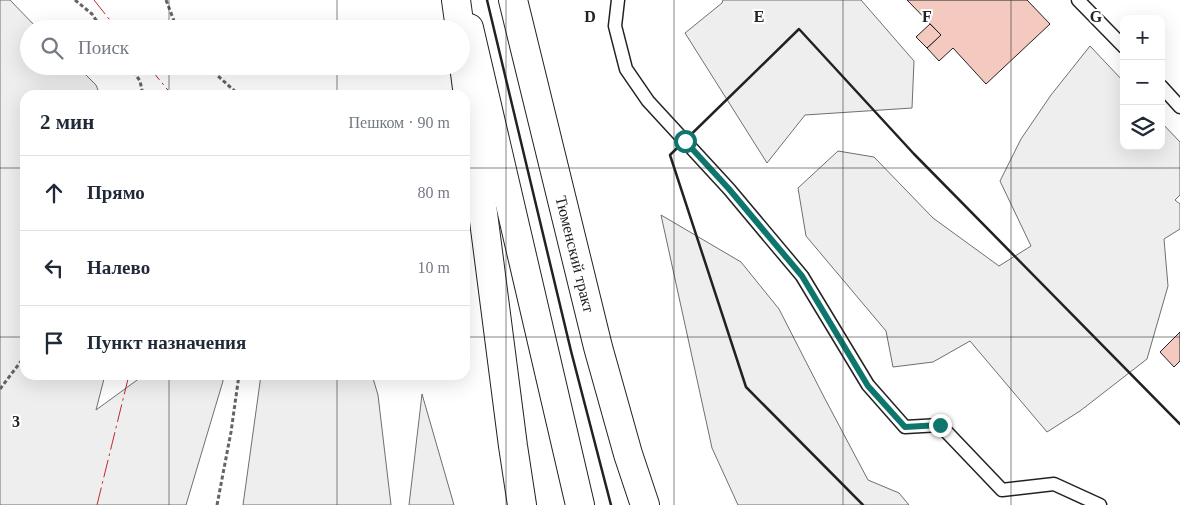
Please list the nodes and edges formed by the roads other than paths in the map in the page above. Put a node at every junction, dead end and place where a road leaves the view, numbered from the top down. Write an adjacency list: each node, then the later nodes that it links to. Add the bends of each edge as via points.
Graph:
1 (456, 0): 6 (main road)
2 (463, 0): 7 (main road)
3 (618, 0): 18 (lane, via 615,26 626,69 648,101 729,189 802,276 868,386 905,427 940,425 1002,490 1054,484)
4 (1078, 0): 9 (lane)
5 (514, 4): 17 (main road, Тюменский тракт, via 598,347)
6 (459, 20)
7 (468, 20)
8 (470, 30): 16 (main road)
9 (1120, 43)
10 (465, 75): 11 (main road)
11 (467, 90)
12 (1165, 90): 13 (lane)
13 (1180, 107)
14 (470, 112): 15 (main road)
15 (522, 505)
16 (580, 505)
17 (645, 505)
18 (1100, 505)

